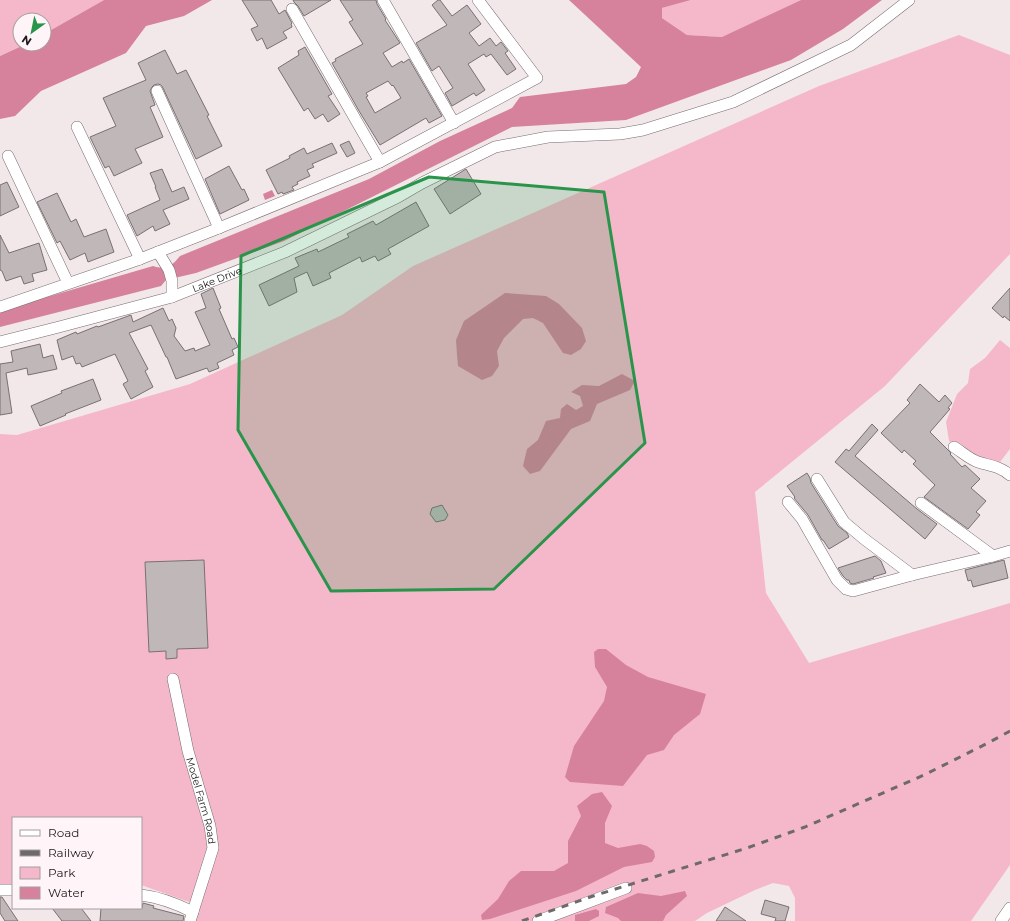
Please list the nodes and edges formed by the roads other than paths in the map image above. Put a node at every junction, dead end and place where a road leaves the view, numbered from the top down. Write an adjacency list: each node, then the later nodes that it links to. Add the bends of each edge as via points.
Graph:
1 (382, 0): 6 (street)
2 (478, 0): 6 (street, via 537,78)
3 (909, 0): 14 (street, Lake Drive, via 851,45 733,102 643,130 620,134 548,137 495,147 285,252)
4 (292, 9): 9 (street)
5 (157, 92): 10 (street)
6 (454, 122): 9 (street)
7 (77, 127): 12 (street)
8 (8, 156): 13 (street)
9 (380, 162): 10 (street)
10 (219, 228): 11 (street)
11 (158, 252): 12 (street); 14 (street, via 170,270)
12 (140, 259): 13 (street)
13 (68, 283): 15 (street)
14 (172, 297): 16 (street, Lake Drive)
15 (0, 307)
16 (0, 342)
17 (954, 447): 18 (street, via 977,462)
18 (1008, 469)
19 (817, 479): 24 (street, via 844,522)
20 (788, 502): 24 (street, via 802,519 837,580 846,589 853,591)
21 (921, 503): 23 (street)
22 (1010, 551): 23 (street)
23 (993, 556): 24 (street)
24 (912, 575)
25 (173, 678): 30 (street, Model Farm Road, via 188,751 210,826 213,848)
26 (626, 888): 31 (street)
27 (0, 890): 28 (street)
28 (12, 890)
29 (142, 895): 30 (street, via 177,904)
30 (192, 917)
31 (538, 921)

